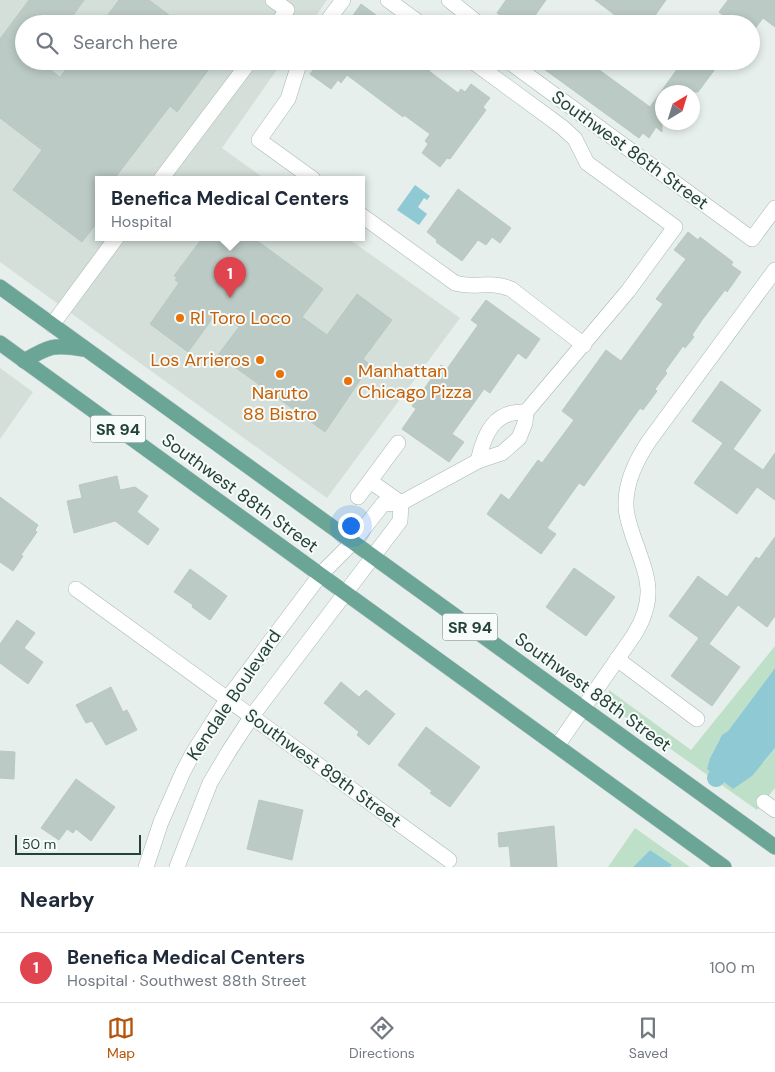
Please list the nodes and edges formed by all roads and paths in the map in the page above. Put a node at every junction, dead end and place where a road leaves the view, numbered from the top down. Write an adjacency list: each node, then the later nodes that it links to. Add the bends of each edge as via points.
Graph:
1 (274, 0): 5 (street, via 287,10)
2 (343, 0): 6 (street)
3 (388, 0): 7 (street)
4 (449, 0): 8 (street)
5 (283, 15)
6 (332, 15)
7 (409, 15)
8 (468, 15)
9 (243, 70): 13 (street)
10 (297, 70): 14 (street, via 288,100 259,140)
11 (484, 70): 22 (street, via 562,127 575,139 587,163 675,227)
12 (520, 70): 15 (street, Southwest 86th Street, via 752,239)
13 (163, 176)
14 (309, 176)
15 (775, 208)
16 (365, 218): 22 (street, via 454,283 463,286 500,285 511,289)
17 (114, 241): 20 (street)
18 (775, 270): 36 (street, via 637,461 626,506 648,579 648,599 642,621)
19 (0, 287): 20 (main road, Southwest 88th Street / SR 94)
20 (52, 325): 23 (main road, Southwest 88th Street / SR 94)
21 (0, 343): 24 (main road, Southwest 88th Street / SR 94)
22 (584, 345): 25 (street)
23 (87, 350): 24 (main road, via 61,345 42,350); 31 (main road, Southwest 88th Street / SR 94)
24 (24, 361): 33 (main road, Southwest 88th Street / SR 94)
25 (526, 412): 27 (street, Kendale Boulevard, via 522,432 511,447); 27 (street, via 512,413 494,424 482,442)
26 (398, 443): 28 (street)
27 (478, 461): 30 (street, Kendale Boulevard)
28 (370, 481): 29 (street); 30 (street)
29 (358, 497)
30 (401, 503): 31 (street, Kendale Boulevard, via 383,504); 32 (street, Kendale Boulevard, via 400,521)
31 (353, 542): 32 (main road, Southwest 88th Street / SR 94); 33 (street, Kendale Boulevard)
32 (373, 557): 35 (street, Kendale Boulevard); 38 (main road, Southwest 88th Street / SR 94)
33 (320, 574): 35 (main road, Southwest 88th Street / SR 94); 37 (street, Kendale Boulevard)
34 (76, 588): 37 (street, Southwest 89th Street)
35 (345, 592): 39 (street, Kendale Boulevard); 41 (main road, Southwest 88th Street / SR 94)
36 (617, 659): 38 (street); 40 (street)
37 (228, 698): 39 (street, Southwest 89th Street); 44 (street, Kendale Boulevard, via 183,772)
38 (584, 709): 41 (street); 42 (main road, Southwest 88th Street / SR 94)
39 (252, 716): 43 (street, Southwest 89th Street); 45 (street, Kendale Boulevard, via 210,783)
40 (697, 719)
41 (557, 746): 46 (main road, Southwest 88th Street / SR 94)
42 (775, 847)
43 (449, 860)
44 (146, 867)
45 (176, 867)
46 (724, 867)

